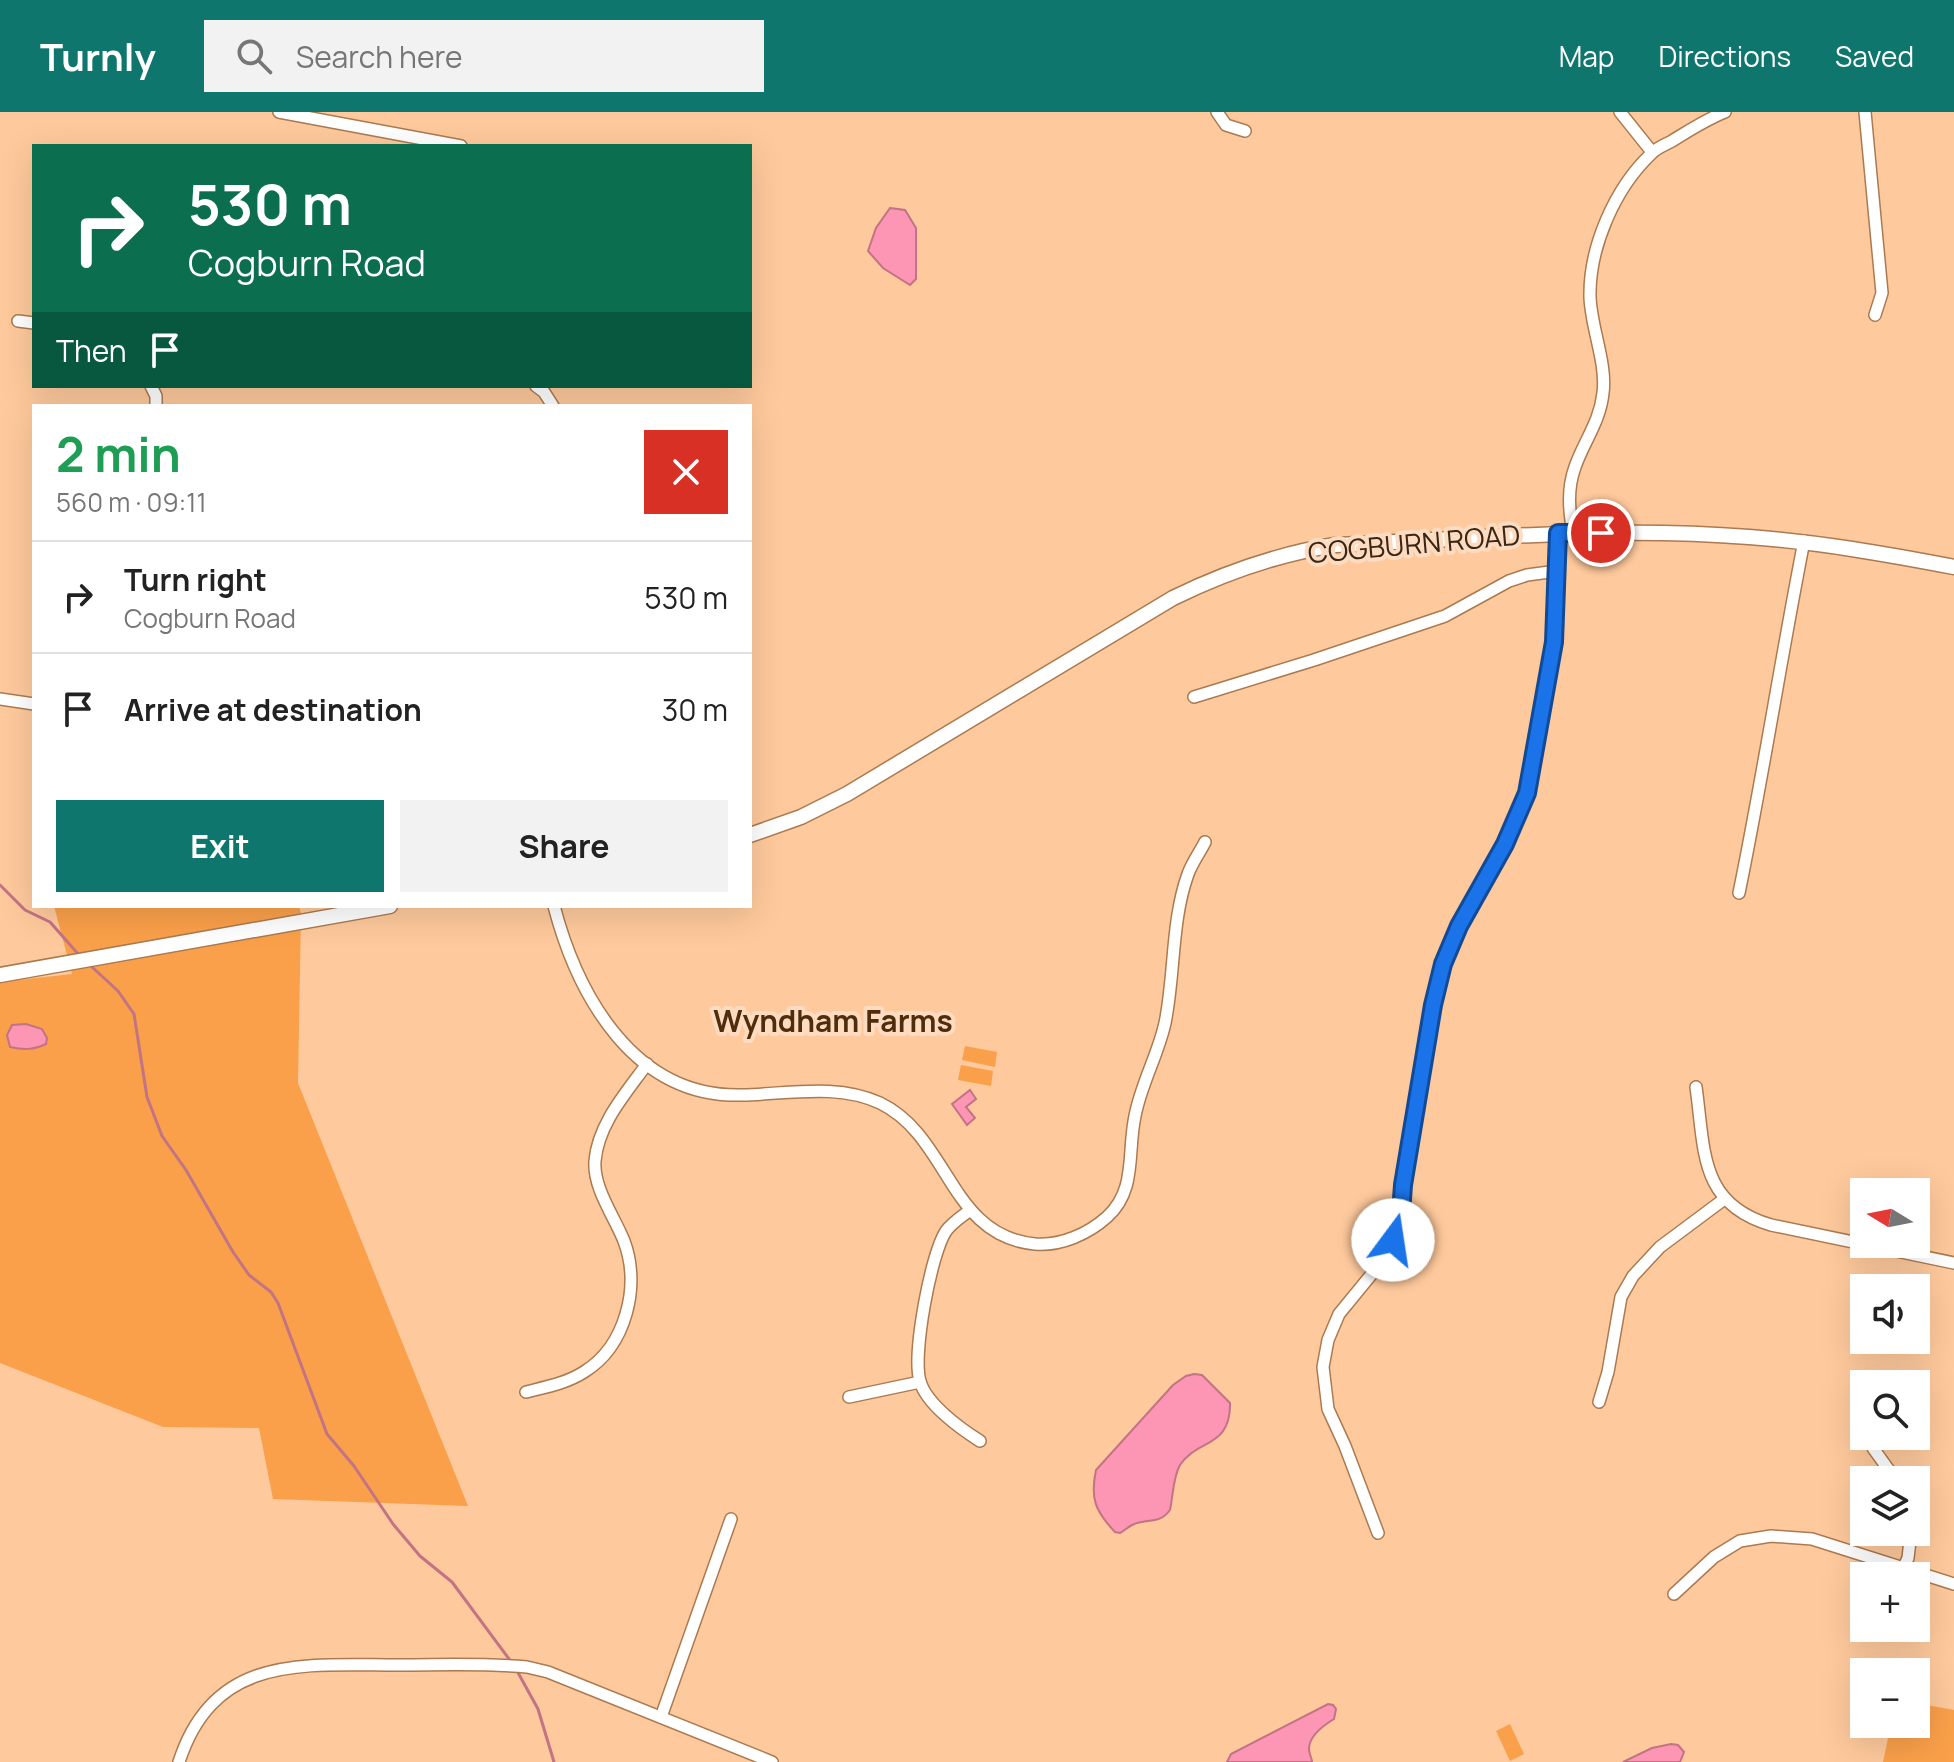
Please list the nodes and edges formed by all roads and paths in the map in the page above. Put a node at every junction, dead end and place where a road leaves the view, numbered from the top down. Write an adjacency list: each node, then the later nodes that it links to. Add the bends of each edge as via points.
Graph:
1 (279, 112): 7 (street)
2 (1217, 112): 6 (street, via 1226,125)
3 (1620, 112): 8 (street)
4 (1725, 112): 8 (street)
5 (1865, 112): 9 (street, via 1882,293)
6 (1245, 131)
7 (450, 144)
8 (1652, 152): 15 (street, via 1616,201 1593,267 1592,323 1604,388 1598,418 1572,476 1568,504)
9 (1875, 315)
10 (18, 321): 11 (street)
11 (32, 323)
12 (539, 388): 13 (street)
13 (552, 404)
14 (1558, 533): 15 (street, COGBURN ROAD); 18 (street); 22 (street, COGBURN ROAD, via 1335,545 1205,582 847,794)
15 (1573, 533): 16 (street, COGBURN ROAD)
16 (1804, 541): 17 (street, COGBURN ROAD); 24 (street)
17 (1954, 567)
18 (1557, 571): 19 (street, via 1509,581 1445,616); 39 (street, via 1554,642 1527,793 1443,964 1393,1240 1339,1314 1325,1354 1328,1409)
19 (1194, 697)
20 (0, 699): 21 (street)
21 (32, 704)
22 (752, 834)
23 (1205, 842): 31 (street, via 1182,894 1165,1022 1135,1113 1125,1195 1097,1225 1045,1244 1003,1236)
24 (1739, 893)
25 (379, 908): 27 (street)
26 (555, 908): 28 (street, via 589,997 622,1042)
27 (0, 975)
28 (647, 1064): 31 (street, via 683,1087 710,1094 835,1091 876,1101 921,1133); 34 (street, via 612,1112 596,1151 601,1192 629,1255 630,1295 623,1325 608,1350 585,1372)
29 (1696, 1087): 30 (street, via 1707,1168)
30 (1723, 1200): 32 (street, via 1745,1216 1771,1225); 36 (street, via 1660,1247 1633,1276 1621,1297)
31 (969, 1211): 33 (street, via 946,1230 936,1254 919,1337)
32 (1954, 1263)
33 (920, 1382): 35 (street); 37 (street, via 940,1410)
34 (526, 1392)
35 (849, 1397)
36 (1599, 1402)
37 (980, 1441)
38 (731, 1519): 44 (street)
39 (1378, 1533)
40 (1882, 1562): 43 (street, via 1812,1539 1771,1536 1740,1541)
41 (1930, 1577): 42 (street)
42 (1954, 1584)
43 (1674, 1594)
44 (661, 1717): 45 (street, via 527,1667 287,1666 244,1680 225,1693 198,1721); 46 (street)
45 (179, 1762)
46 (772, 1762)

